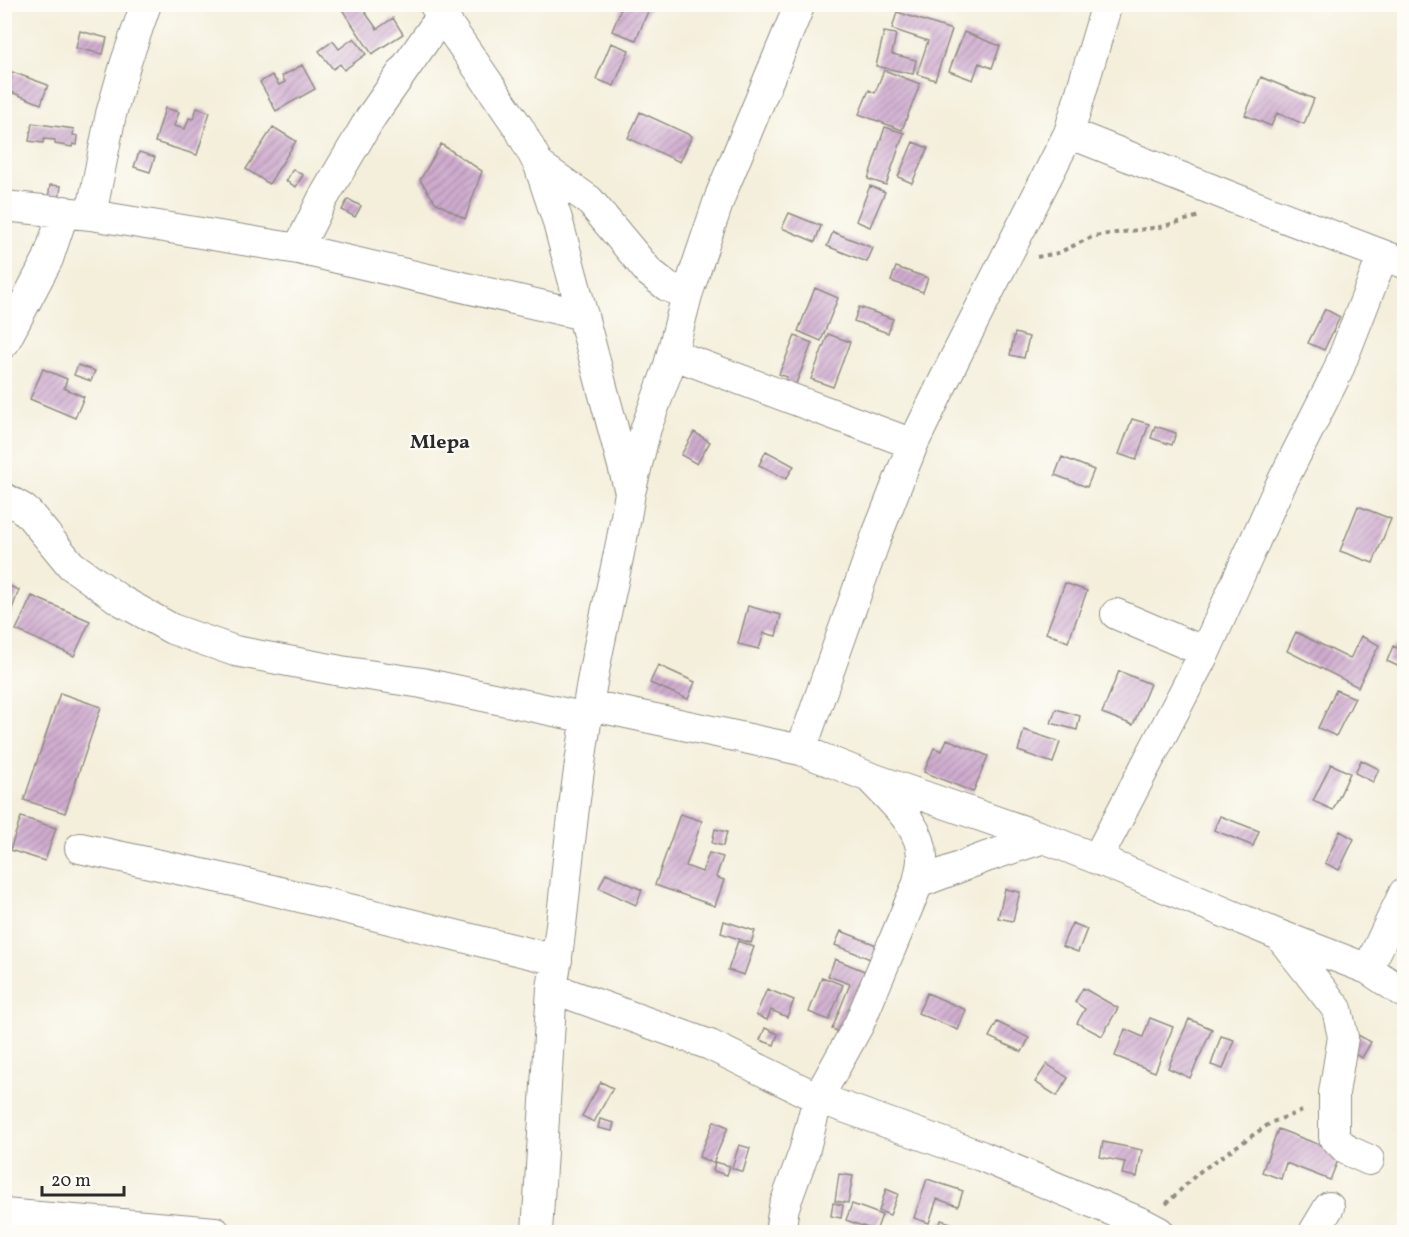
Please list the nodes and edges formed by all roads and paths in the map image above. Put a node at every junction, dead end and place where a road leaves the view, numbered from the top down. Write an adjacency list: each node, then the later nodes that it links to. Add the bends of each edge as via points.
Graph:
1 (146, 4): 9 (street)
2 (800, 4): 13 (street, via 721,194)
3 (1107, 4): 5 (street)
4 (437, 11): 6 (street, via 519,128); 10 (street, via 322,200)
5 (1069, 133): 7 (street); 12 (street)
6 (539, 165): 13 (street, via 588,200 649,272); 14 (street)
7 (1236, 199): 11 (street); 12 (path, via 1196,218 1094,236 1058,253)
8 (4, 206): 9 (street)
9 (78, 213): 10 (street); 15 (street, via 48,259)
10 (298, 249): 14 (street)
11 (1394, 259): 21 (street, via 1276,494)
12 (1004, 262): 17 (street)
13 (687, 295): 16 (street)
14 (583, 315): 18 (street)
15 (4, 343)
16 (672, 354): 17 (street); 18 (street, via 646,428)
17 (913, 444): 23 (street)
18 (630, 492): 22 (street)
19 (4, 498): 22 (street, via 29,514 71,566 172,629 235,651)
20 (1116, 614): 21 (street)
21 (1205, 652): 27 (street)
22 (588, 711): 23 (street); 32 (street)
23 (801, 750): 24 (street)
24 (869, 777): 25 (street); 28 (street, via 909,822 920,841)
25 (1044, 838): 27 (street); 28 (street)
26 (80, 848): 32 (street, via 239,882)
27 (1097, 859): 30 (street)
28 (918, 883): 34 (street, via 859,1024)
29 (1404, 893): 31 (street)
30 (1279, 935): 31 (street); 35 (street, via 1337,1009 1343,1037)
31 (1368, 969): 33 (street)
32 (554, 974): 34 (street); 41 (street)
33 (1404, 993)
34 (818, 1098): 39 (street, via 981,1156); 42 (street, via 784,1207)
35 (1334, 1106): 36 (street, via 1334,1137 1347,1150); 39 (path, via 1306,1109 1272,1122 1198,1173)
36 (1369, 1160)
37 (1329, 1207): 43 (street)
38 (4, 1214): 40 (street)
39 (1150, 1228)
40 (215, 1233)
41 (537, 1233)
42 (780, 1233)
43 (1314, 1233)

